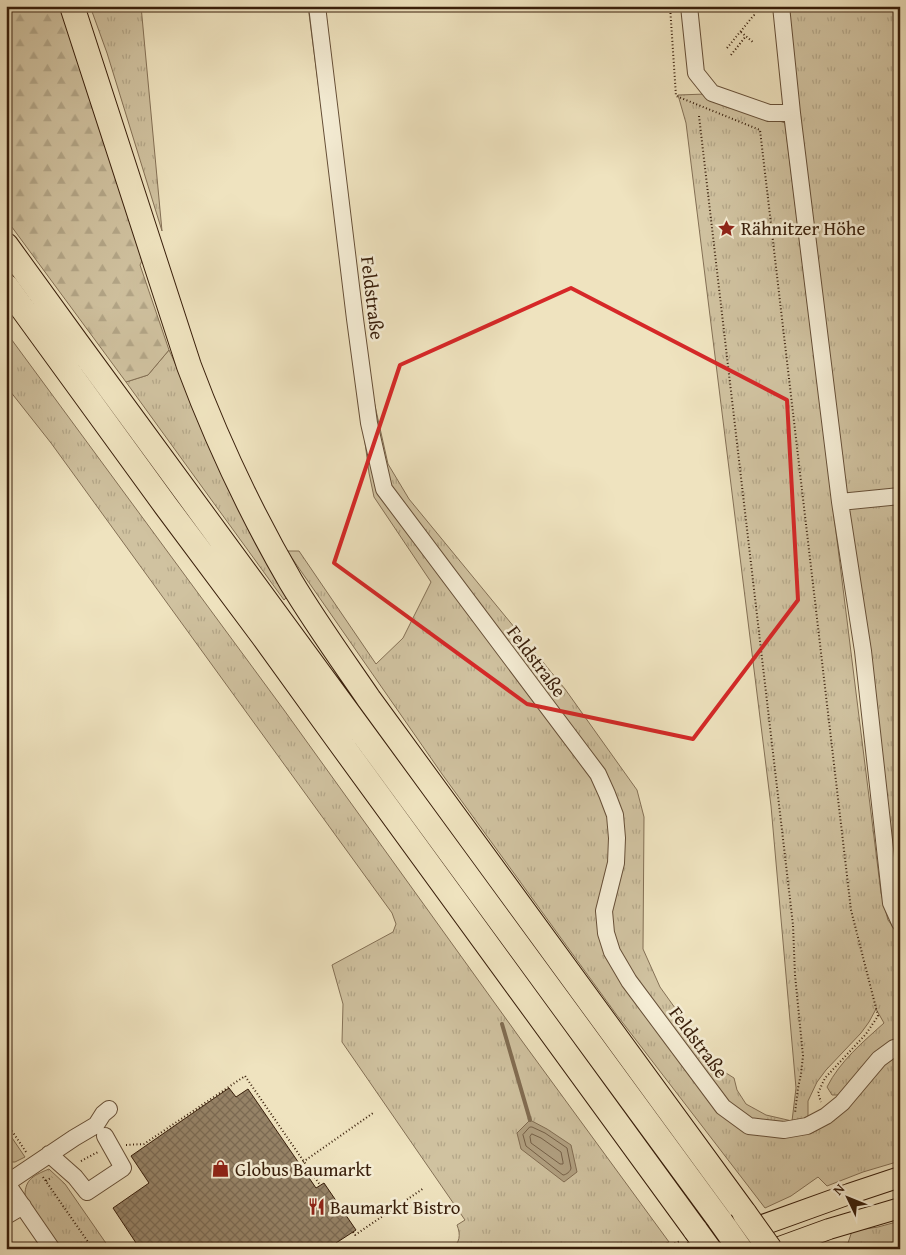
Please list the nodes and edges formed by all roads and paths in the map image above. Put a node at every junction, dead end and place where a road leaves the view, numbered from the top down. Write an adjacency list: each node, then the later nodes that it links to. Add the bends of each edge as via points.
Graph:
1 (72, 6): 44 (highway, bridge, via 188,366 244,496 270,545 369,700)
2 (317, 6): 24 (street, Feldstraße, via 370,423 384,489 598,774 615,815 617,838 616,863 604,911 606,933 612,952 629,981 723,1107 749,1126)
3 (670, 6): 22 (path, via 676,96 760,130 852,910 878,1016 866,1034 825,1078 818,1093)
4 (689, 6): 12 (street, via 696,73 712,93 769,113)
5 (753, 6): 7 (path, via 754,15)
6 (780, 6): 12 (street)
7 (740, 32): 8 (path); 10 (path)
8 (746, 36): 9 (path); 11 (path)
9 (754, 43)
10 (727, 48)
11 (730, 55)
12 (792, 113): 17 (street)
13 (700, 116): 24 (path, via 793,925 802,1056)
14 (6, 245): 43 (highway, bridge)
15 (6, 286): 40 (highway, via 263,636)
16 (900, 496): 17 (street)
17 (840, 502): 18 (street, via 863,651 891,903)
18 (900, 923)
19 (900, 1046): 22 (street, Feldstraße, via 879,1059)
20 (106, 1112): 25 (street, via 96,1126)
21 (373, 1112): 28 (path)
22 (826, 1116): 24 (street, Feldstraße, via 807,1126)
23 (6, 1122): 29 (path)
24 (794, 1128)
25 (74, 1138): 26 (street, via 90,1134); 27 (street)
26 (112, 1139): 28 (path, via 144,1144 244,1076); 30 (path); 30 (street, via 123,1168 87,1192)
27 (49, 1154): 29 (street); 30 (street)
28 (303, 1162): 34 (path)
29 (34, 1164): 32 (path); 33 (street)
30 (66, 1169): 32 (path)
31 (900, 1177): 40 (main road)
32 (46, 1181): 42 (path)
33 (6, 1182): 36 (street)
34 (320, 1185)
35 (424, 1188): 39 (path, via 354,1235)
36 (23, 1206): 38 (street); 41 (street)
37 (900, 1208): 44 (main road)
38 (6, 1216)
39 (353, 1232)
40 (700, 1243)
41 (52, 1249)
42 (93, 1249)
43 (740, 1249)
44 (772, 1249)

